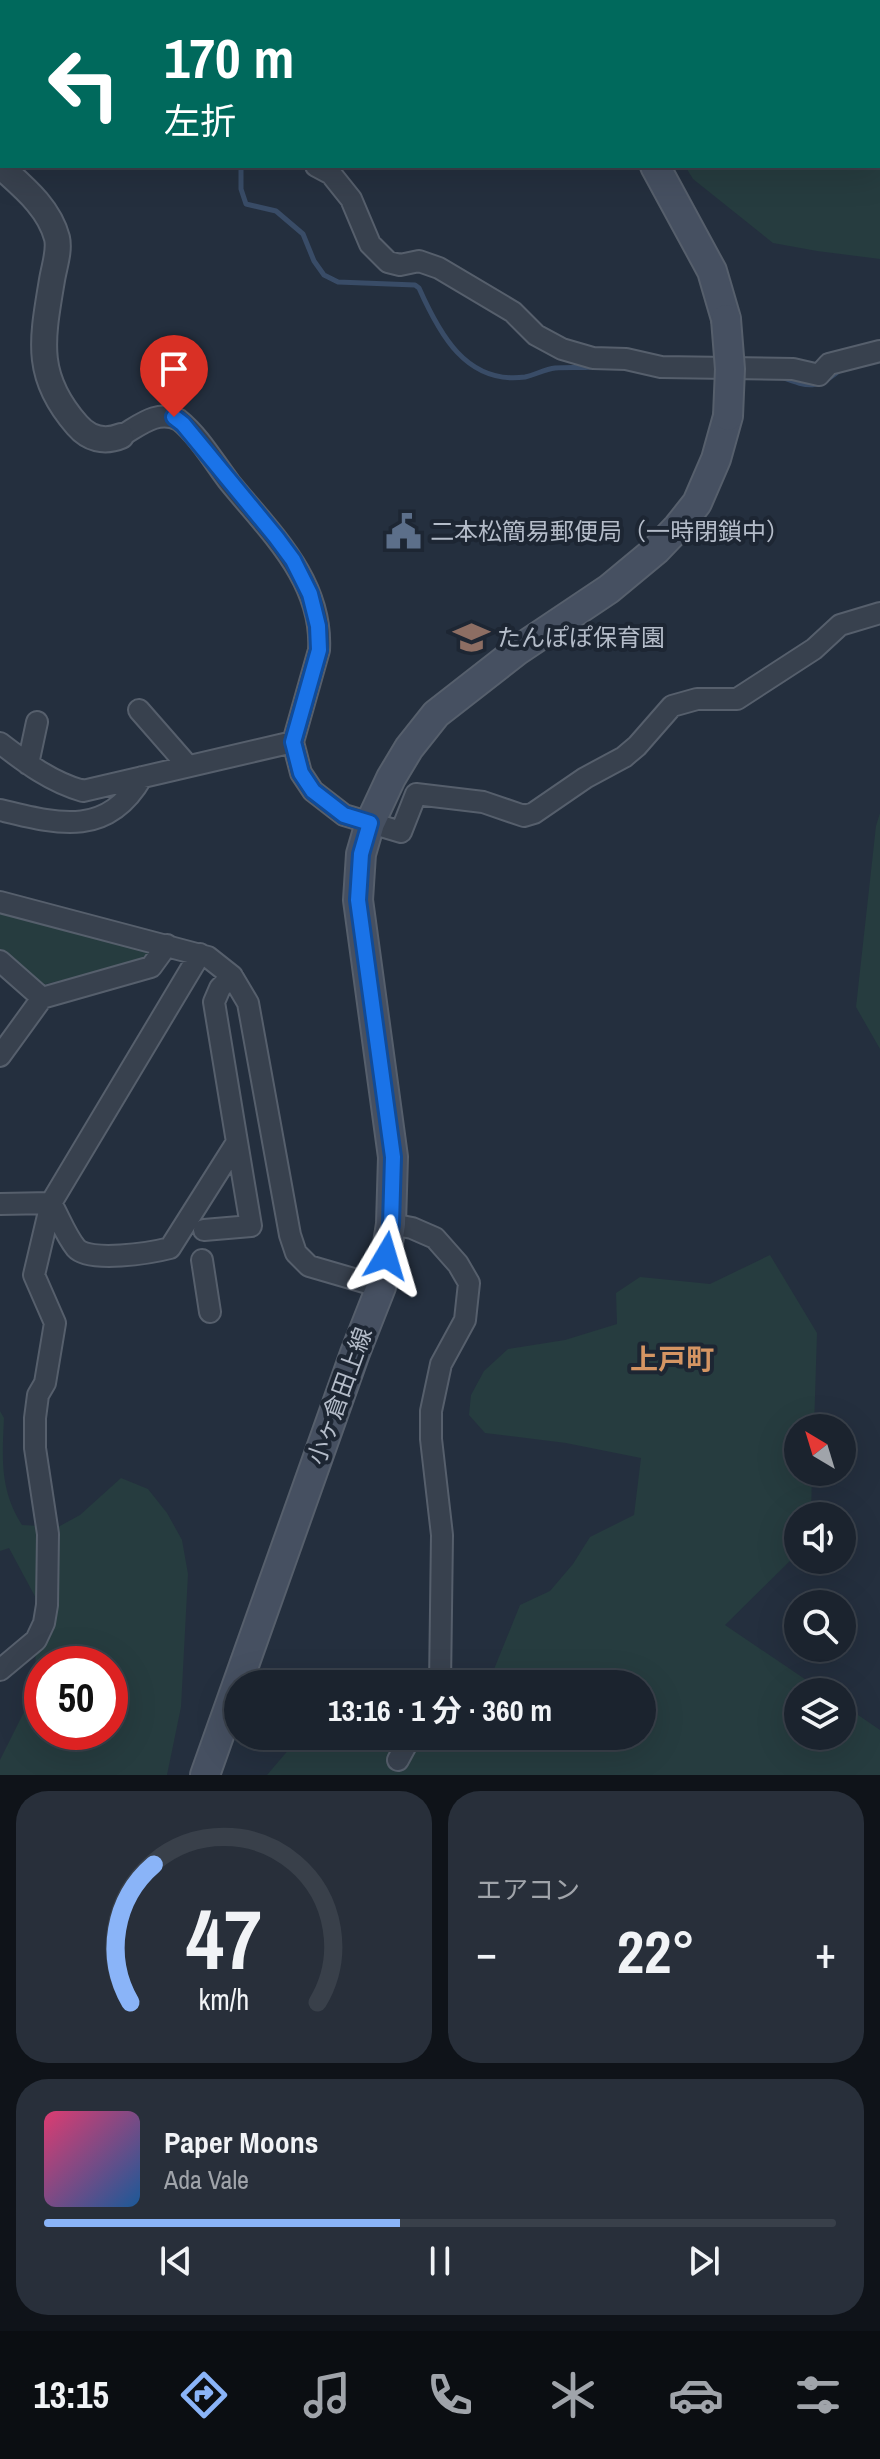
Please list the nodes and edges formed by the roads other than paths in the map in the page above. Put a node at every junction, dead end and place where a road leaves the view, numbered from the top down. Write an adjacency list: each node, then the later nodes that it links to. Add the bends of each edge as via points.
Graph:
1 (2, 168): 5 (street, via 33,197 56,234 43,359 54,394 82,431 103,440)
2 (320, 168): 4 (street, via 351,199 370,244 388,262 419,261 439,268 562,349 661,367 793,369 819,375 829,364)
3 (656, 168): 15 (main road, 小ヶ倉田上線, bridge, via 712,271 726,319 728,416 697,503 656,550 609,589 436,714 403,758)
4 (880, 351)
5 (121, 436): 9 (street, via 161,416 179,420 293,560 310,594 320,637)
6 (880, 613): 15 (street, via 840,625 814,649 737,699 697,699 672,706 624,757 534,813 524,816 483,802 416,794 401,832)
7 (139, 710): 12 (street)
8 (37, 722): 11 (street)
9 (293, 742): 12 (street); 15 (street, via 301,773 313,791 344,815)
10 (0, 743): 11 (street)
11 (28, 764): 13 (street, via 83,791)
12 (188, 766): 13 (street)
13 (142, 777): 14 (street, via 130,797 110,813 83,822 49,822)
14 (0, 810)
15 (370, 823): 26 (main road, 小ヶ倉田上線, via 361,854 358,900 393,1157)
16 (0, 902): 17 (street)
17 (167, 945): 18 (street); 21 (street, via 151,967)
18 (200, 954): 20 (street); 24 (street)
19 (0, 961): 21 (street)
20 (232, 976): 23 (street, via 214,1002); 29 (street, via 248,1003 296,1253 309,1266)
21 (42, 998): 22 (street)
22 (0, 1056)
23 (237, 1142): 24 (street, via 170,1248 90,1256 78,1251); 27 (street, via 251,1226)
24 (51, 1203): 25 (street); 31 (street, via 34,1275 55,1323 35,1418 48,1534 47,1605 36,1640)
25 (0, 1204)
26 (391, 1224): 29 (main road, 小ヶ倉田上線); 32 (street, via 435,1238 469,1283 465,1320 441,1364 431,1411 442,1535)
27 (204, 1230)
28 (202, 1260): 30 (street)
29 (381, 1287): 35 (main road, 小ヶ倉田上線)
30 (210, 1312)
31 (0, 1670)
32 (440, 1670)
33 (403, 1750): 34 (street)
34 (398, 1760)
35 (205, 1775)

